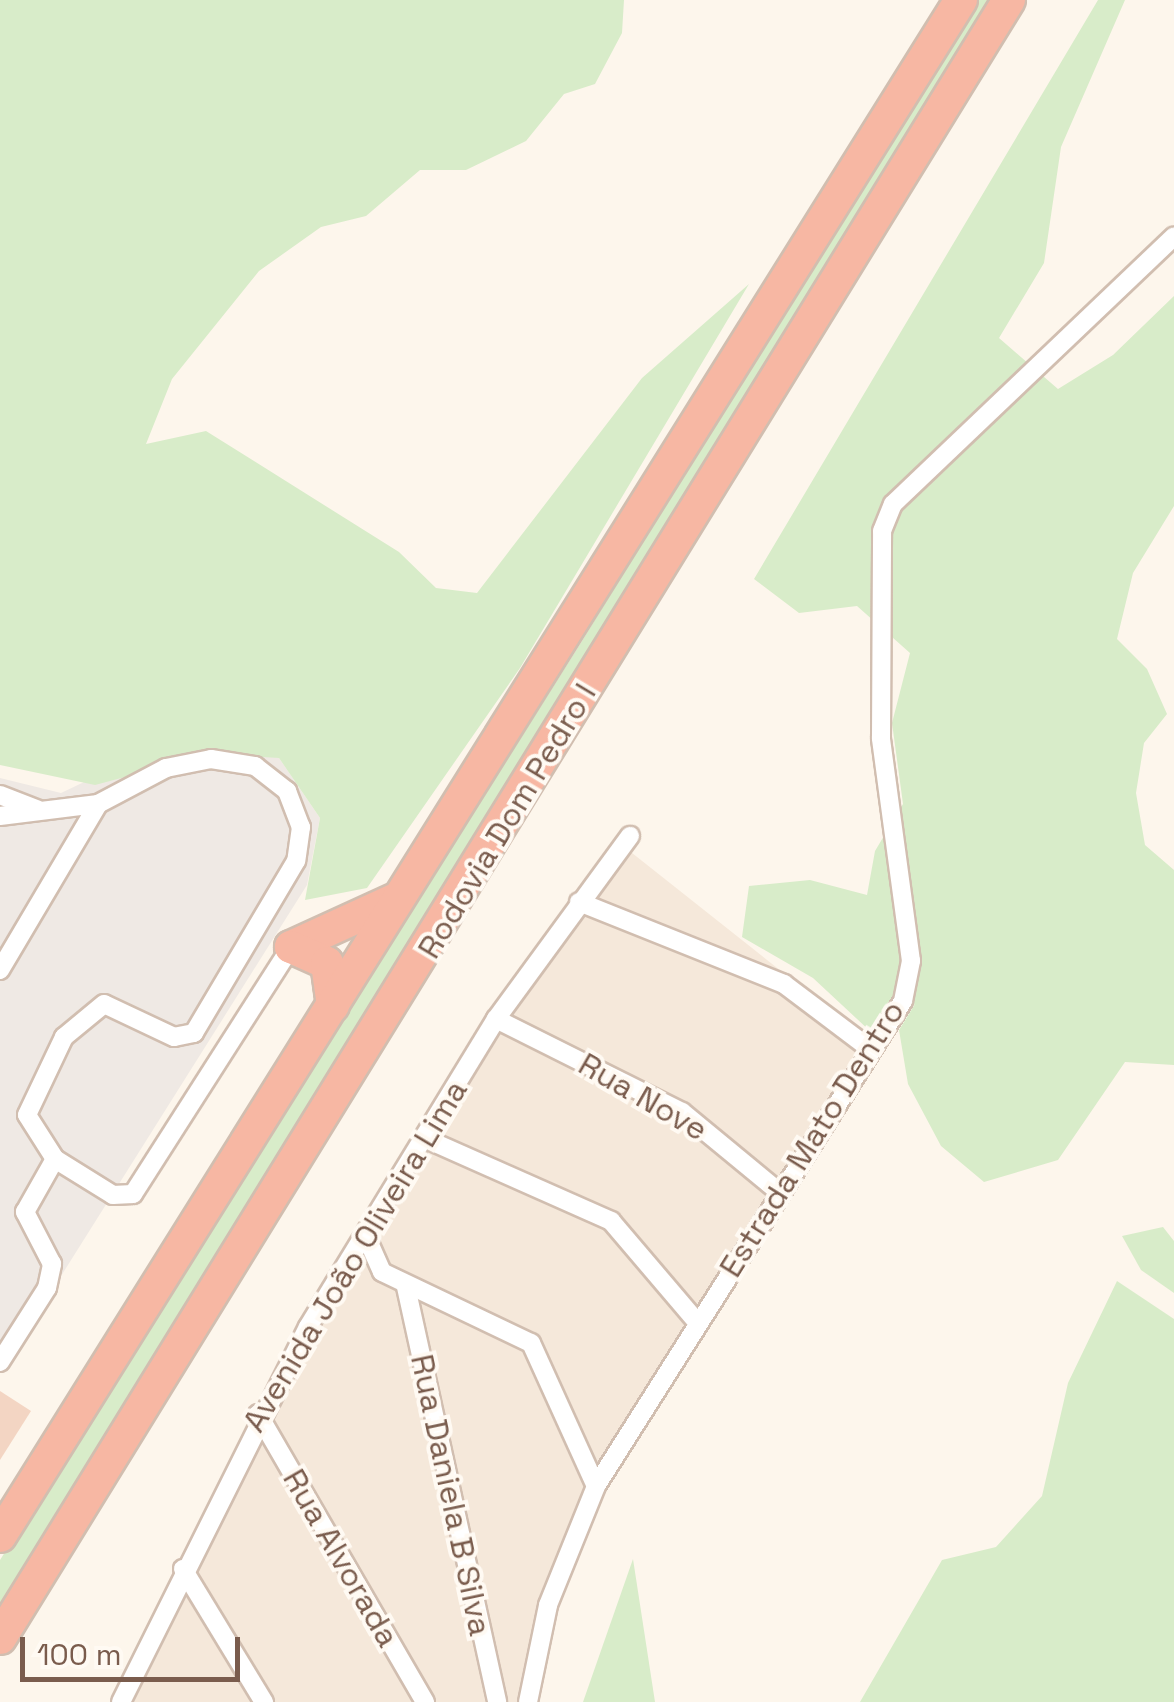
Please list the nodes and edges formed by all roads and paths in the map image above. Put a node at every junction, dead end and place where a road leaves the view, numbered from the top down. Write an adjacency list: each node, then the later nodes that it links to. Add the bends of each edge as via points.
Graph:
1 (961, 0): 9 (highway, Rodovia Dom Pedro I)
2 (1008, 0): 27 (highway, Rodovia Dom Pedro I)
3 (1174, 236): 15 (street, Estrada Mato Dentro, via 1024,388 915,476 882,531 881,738 911,961 902,1001)
4 (0, 795): 6 (street)
5 (98, 804): 6 (street); 12 (street); 17 (street, via 166,768 212,760 255,766 287,791 301,827 296,861 194,1033 174,1037 104,1004 64,1037 27,1116)
6 (42, 811): 7 (street)
7 (0, 816)
8 (630, 836): 10 (street, Avenida João Oliveira Lima)
9 (405, 892): 11 (highway, via 350,927); 13 (highway, Rodovia Dom Pedro I)
10 (579, 902): 14 (street, Avenida João Oliveira Lima); 15 (street, via 784,984)
11 (291, 947): 13 (highway, via 327,963); 17 (street, via 132,1194 113,1195)
12 (0, 970)
13 (333, 1006): 25 (highway, Rodovia Dom Pedro I)
14 (496, 1019): 16 (street, Avenida João Oliveira Lima); 18 (street, Rua Nove, via 682,1112)
15 (869, 1048): 18 (street, Estrada Mato Dentro)
16 (424, 1138): 19 (street, Avenida João Oliveira Lima); 21 (street, via 611,1222)
17 (55, 1159): 22 (street, via 26,1212 52,1264 47,1288)
18 (780, 1192): 21 (street, Estrada Mato Dentro)
19 (366, 1236): 20 (street, via 382,1272); 23 (street, Avenida João Oliveira Lima)
20 (406, 1286): 24 (street, via 532,1343); 31 (street, Rua Daniela B Silva)
21 (697, 1322): 24 (street, Estrada Mato Dentro)
22 (0, 1362)
23 (258, 1414): 26 (street, Avenida João Oliveira Lima); 30 (street, Rua Alvorada)
24 (596, 1486): 32 (street, Estrada Mato Dentro, via 548,1605)
25 (0, 1536)
26 (183, 1568): 28 (street, Avenida João Oliveira Lima); 29 (street)
27 (0, 1638)
28 (121, 1702)
29 (264, 1702)
30 (425, 1702)
31 (497, 1702)
32 (528, 1702)

